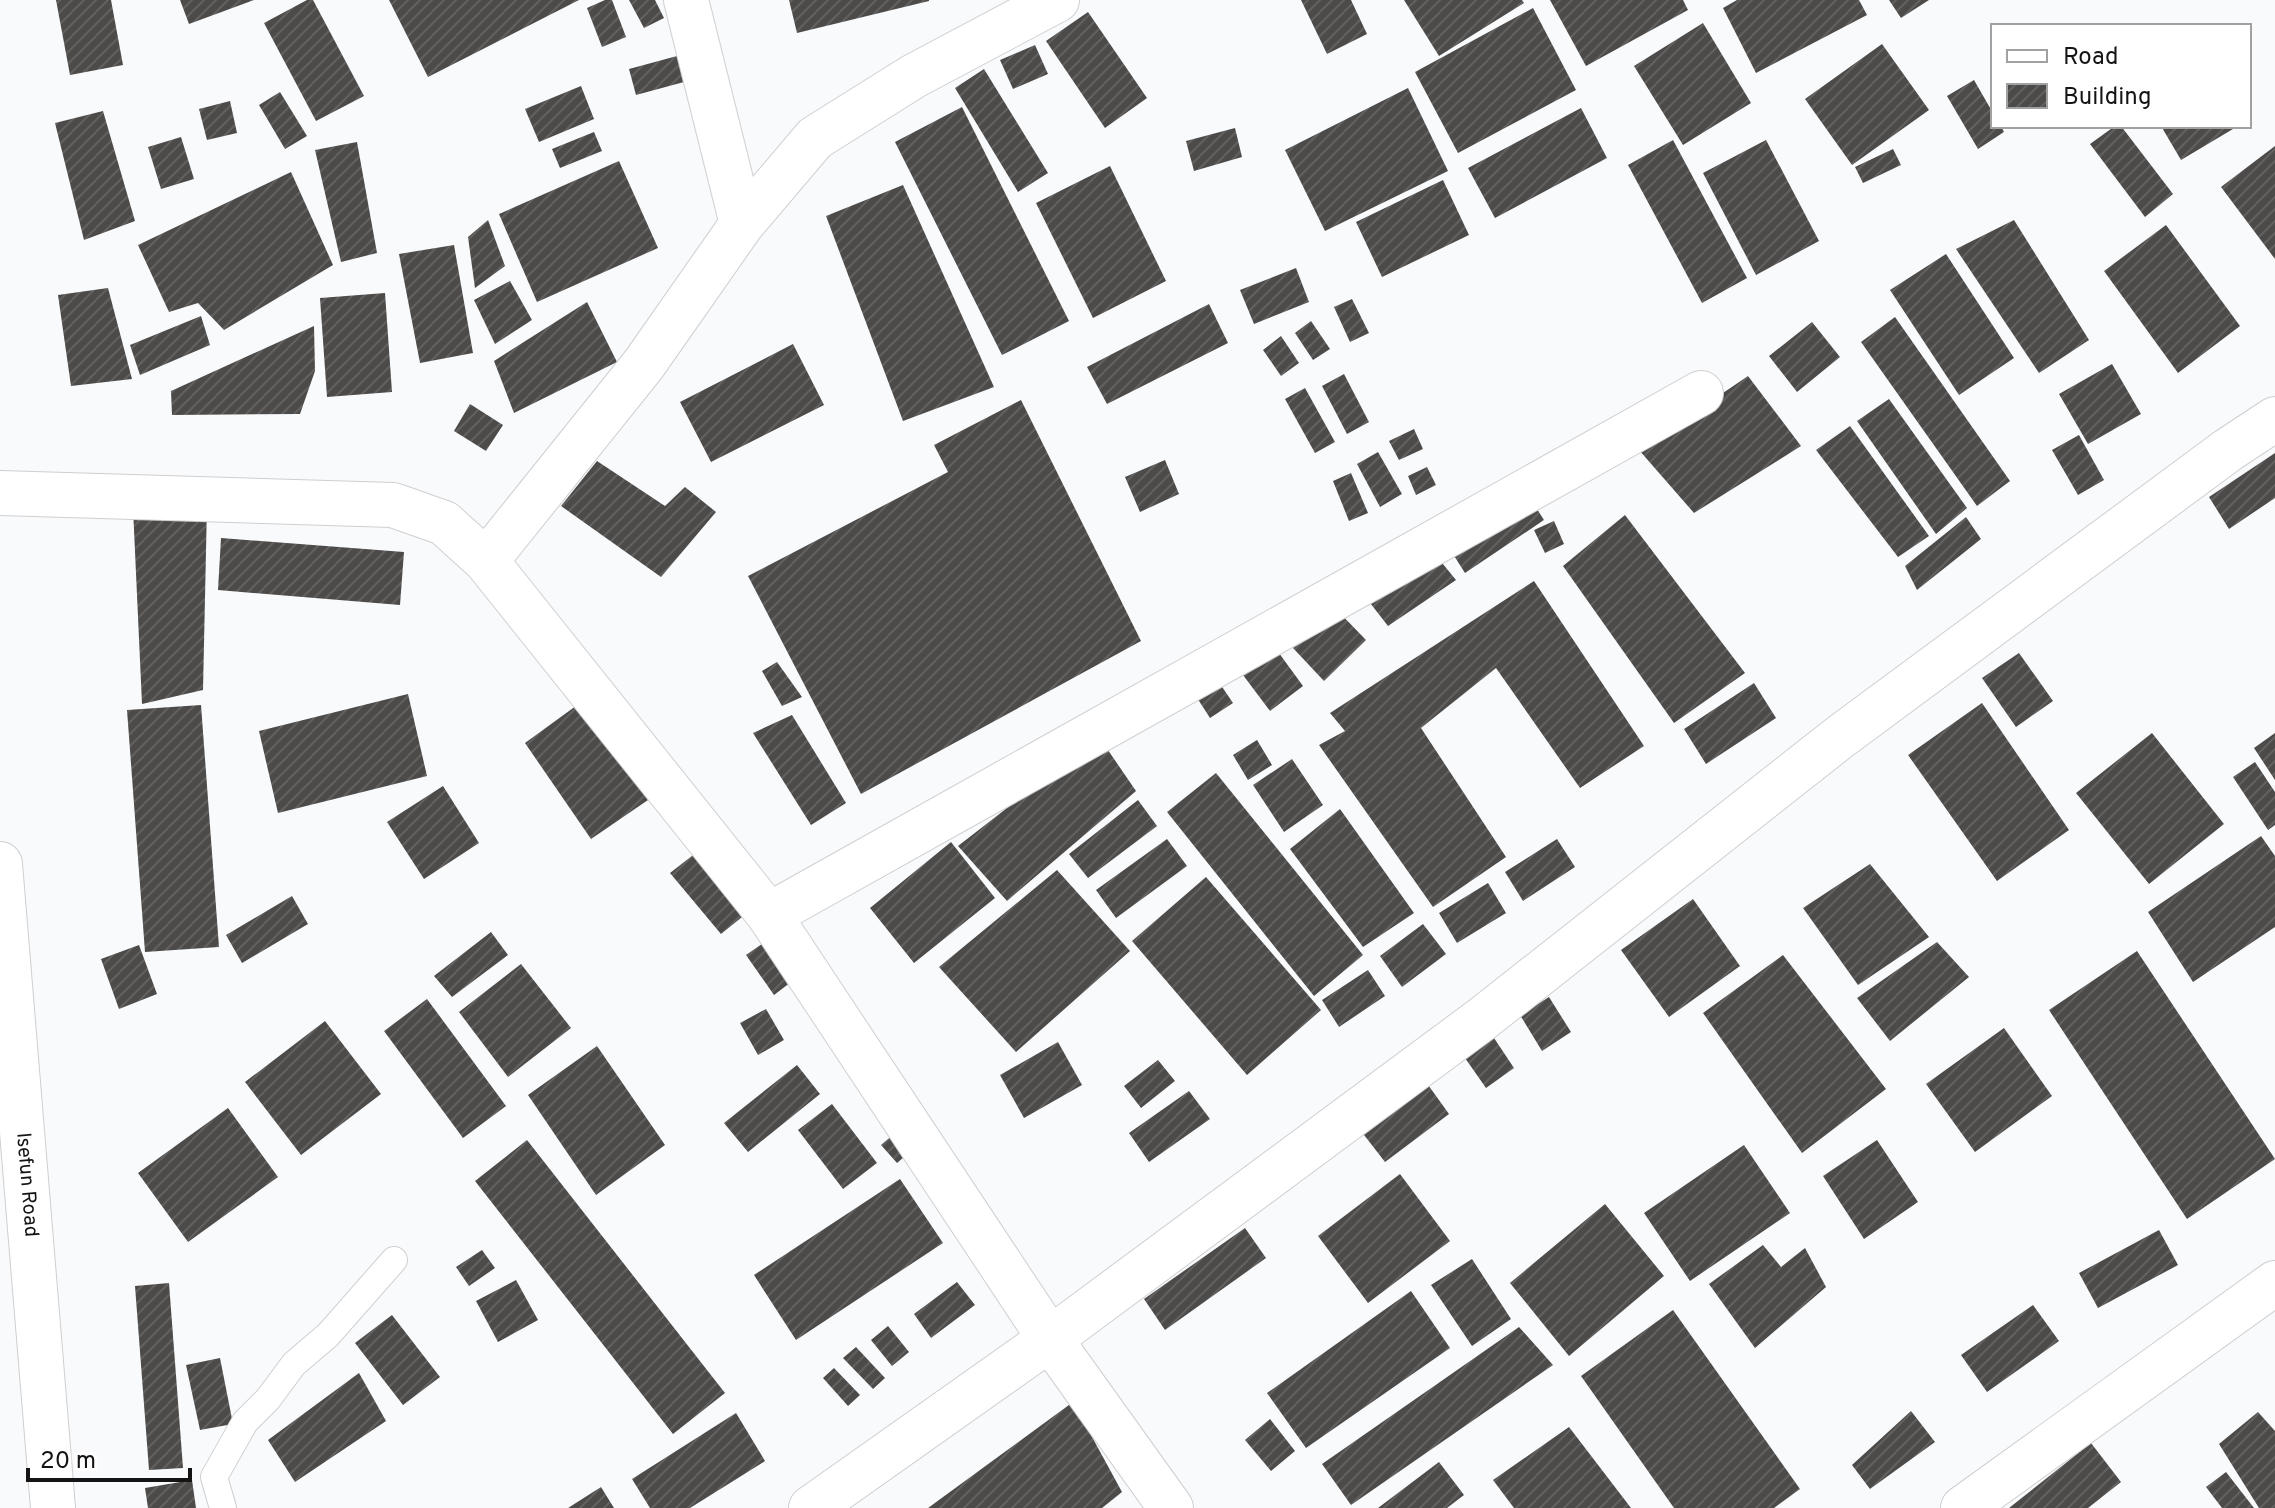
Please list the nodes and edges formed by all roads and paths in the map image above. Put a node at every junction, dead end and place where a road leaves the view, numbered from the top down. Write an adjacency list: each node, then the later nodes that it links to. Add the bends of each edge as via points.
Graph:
1 (686, 0): 3 (street)
2 (1057, 0): 3 (street, via 914,76 815,138)
3 (742, 224): 7 (street, via 644,364)
4 (1701, 393): 9 (street)
5 (2275, 419): 12 (street, via 1852,727 1482,1019)
6 (0, 493): 7 (street, via 393,505 444,523)
7 (486, 561): 9 (street)
8 (0, 864): 13 (street, Isefun Road)
9 (769, 915): 12 (street)
10 (394, 1260): 14 (lane, via 245,1422 214,1477)
11 (2275, 1283): 17 (street)
12 (1050, 1339): 15 (street); 16 (street)
13 (53, 1508)
14 (223, 1508)
15 (811, 1508)
16 (1171, 1508)
17 (1963, 1508)

